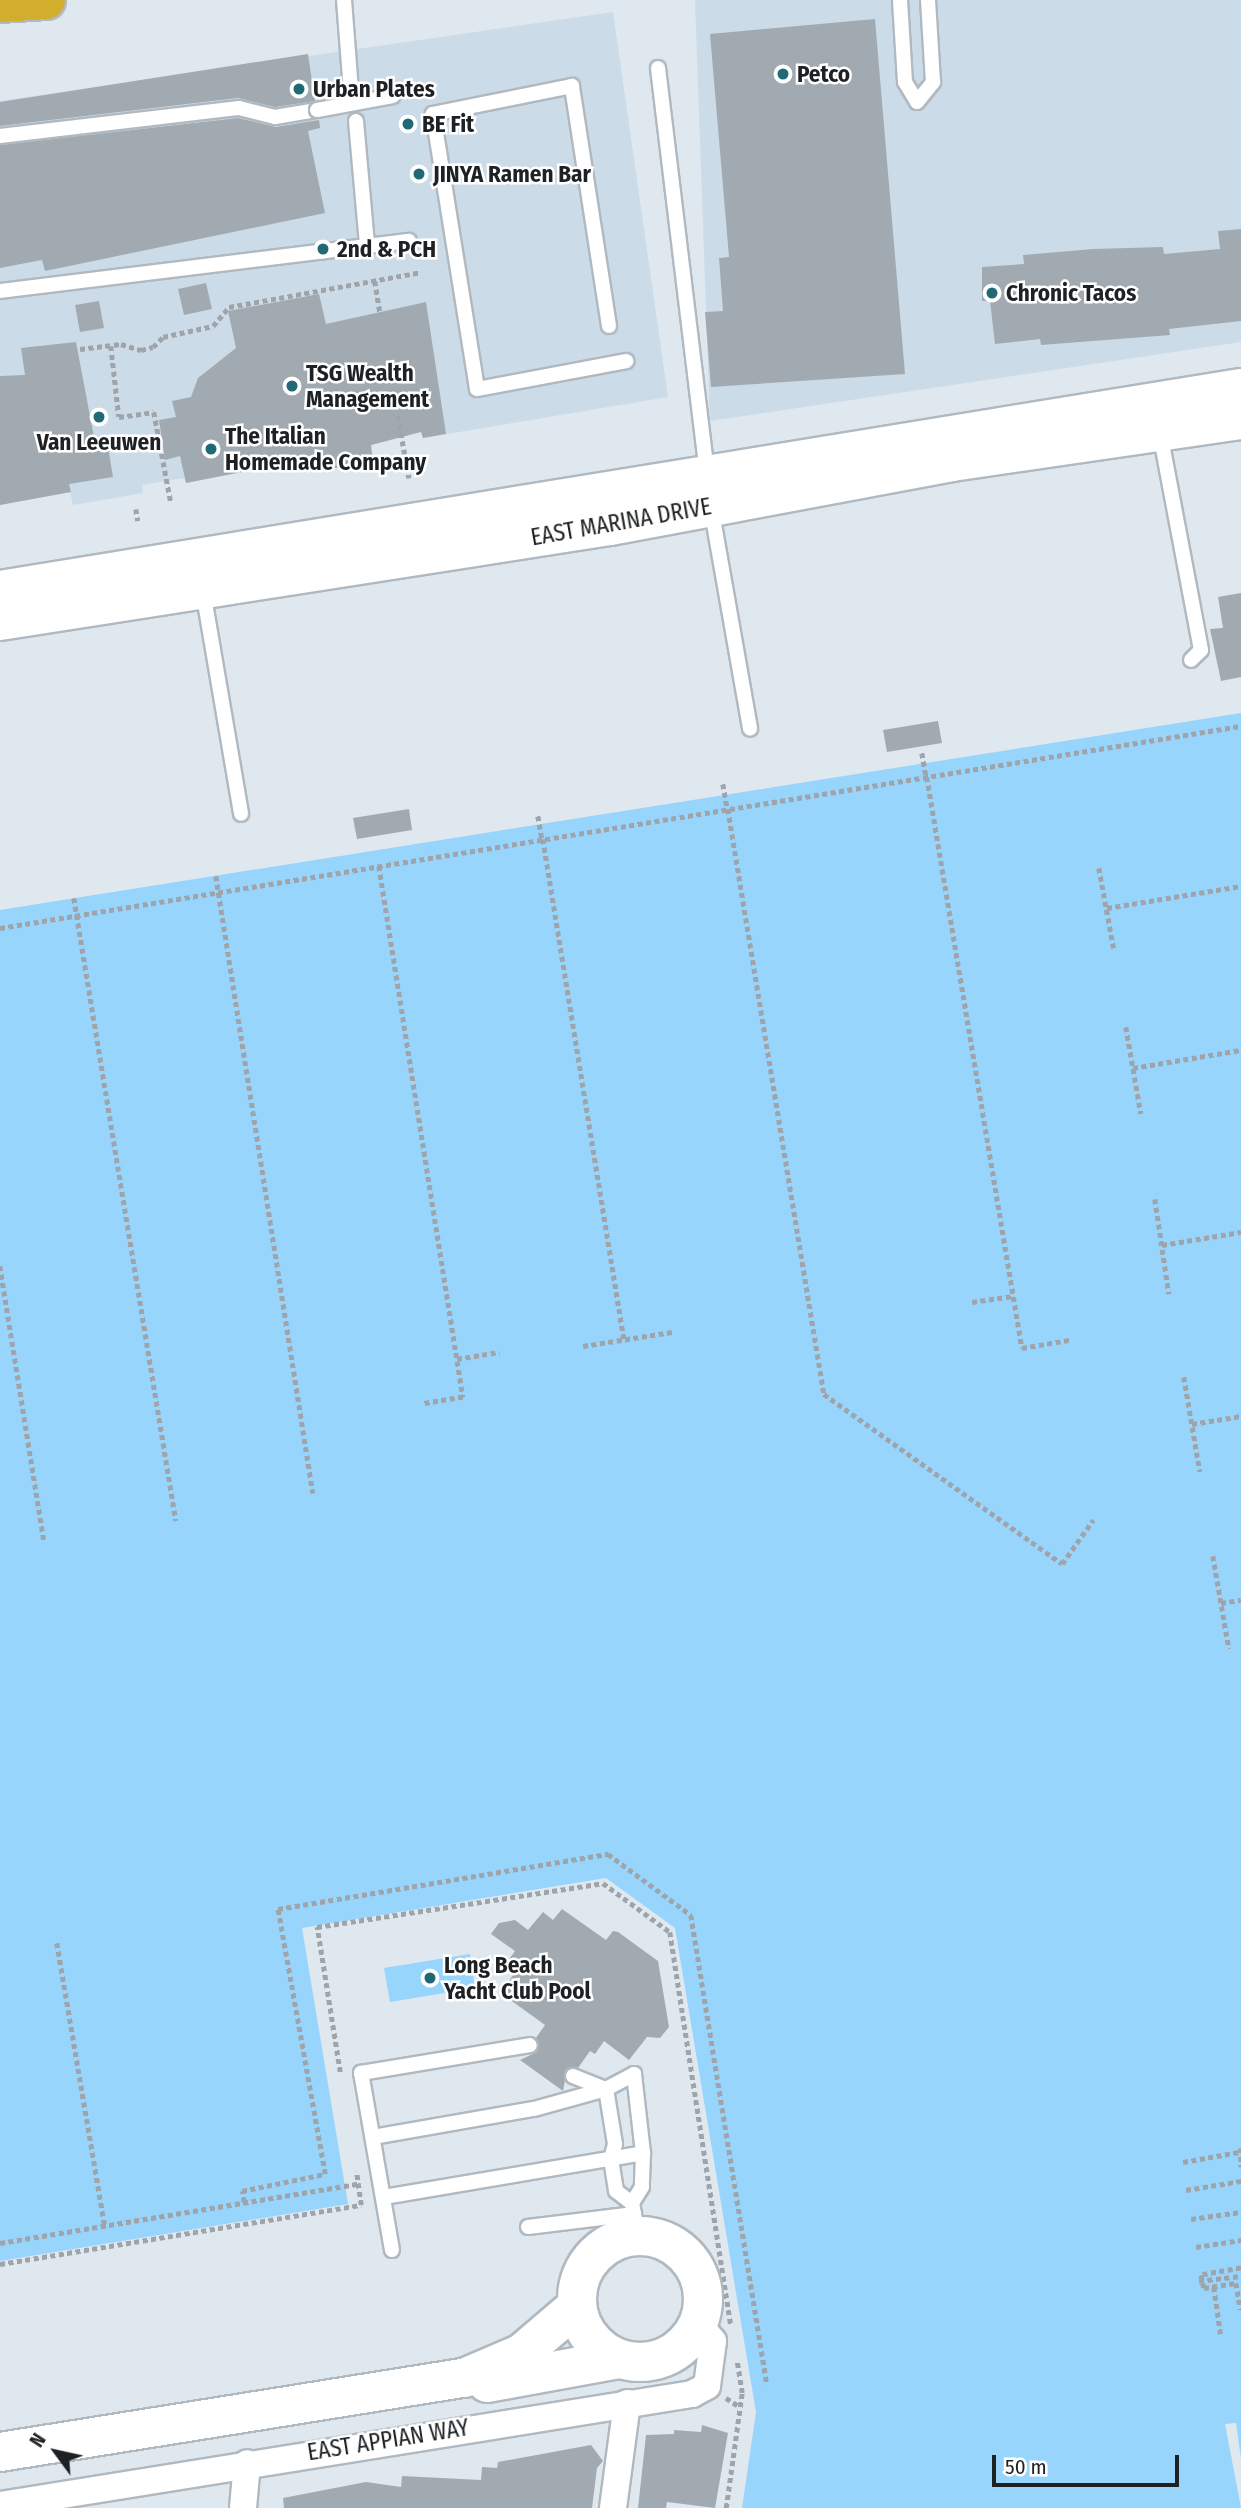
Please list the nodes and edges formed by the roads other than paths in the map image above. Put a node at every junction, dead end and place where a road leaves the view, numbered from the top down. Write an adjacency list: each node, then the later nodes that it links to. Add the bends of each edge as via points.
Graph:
1 (46, 0): 5 (highway)
2 (344, 0): 7 (lane)
3 (900, 0): 4 (lane, via 905,82 918,102 933,82)
4 (928, 0)
5 (0, 3)
6 (658, 68): 19 (lane)
7 (351, 90)
8 (393, 96): 10 (lane, bridge, via 275,117 239,108)
9 (356, 121): 12 (lane)
10 (0, 136)
11 (409, 241): 12 (lane)
12 (367, 244): 13 (lane)
13 (0, 291)
14 (609, 326): 15 (lane, via 572,86 433,114 477,389)
15 (626, 362)
16 (1241, 388): 17 (main road, EAST MARINA DRIVE)
17 (1158, 417): 18 (main road, EAST MARINA DRIVE); 19 (main road, EAST MARINA DRIVE, via 953,462); 23 (lane, via 1201,650)
18 (1241, 420)
19 (709, 490): 20 (main road, EAST MARINA DRIVE, via 610,526); 24 (lane)
20 (199, 574): 21 (main road, EAST MARINA DRIVE); 22 (main road, EAST MARINA DRIVE); 25 (lane)
21 (0, 590)
22 (0, 621)
23 (1191, 660)
24 (750, 729)
25 (241, 814)
26 (530, 2045): 29 (lane, via 361,2073)
27 (573, 2076): 28 (lane)
28 (606, 2090): 29 (lane, via 534,2109); 30 (lane, via 634,2074); 31 (lane, via 615,2144)
29 (373, 2137): 32 (lane)
30 (642, 2153): 31 (lane); 33 (lane, via 642,2187)
31 (611, 2159): 32 (lane); 33 (lane, via 615,2191)
32 (384, 2197): 35 (lane)
33 (635, 2218): 34 (lane); 36 (main road, via 590,2261 580,2282); 37 (main road, via 692,2263 703,2293)
34 (528, 2227)
35 (392, 2250)
36 (578, 2306): 38 (main road, via 593,2342); 39 (main road, via 522,2353)
37 (698, 2324): 38 (main road, via 685,2344 666,2357 643,2363); 40 (street, EAST APPIAN WAY, via 713,2337 707,2386 692,2394)
38 (619, 2359): 39 (main road, via 488,2383)
39 (464, 2378): 41 (main road)
40 (628, 2403): 42 (street, EAST APPIAN WAY); 45 (street)
41 (0, 2452)
42 (247, 2463): 43 (street, EAST APPIAN WAY); 44 (street)
43 (0, 2506)
44 (243, 2508)
45 (613, 2508)

